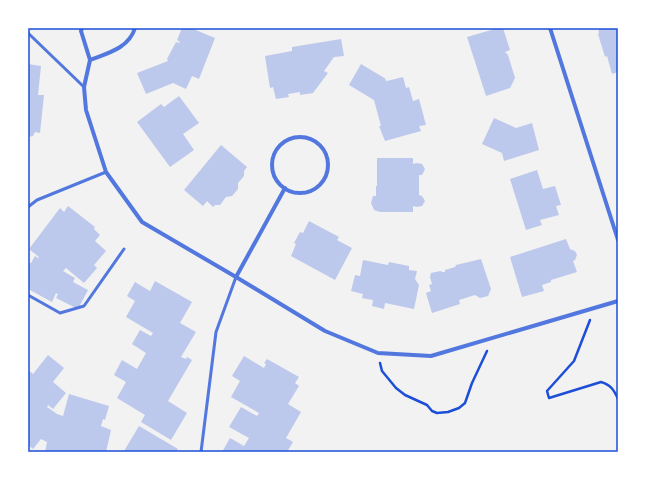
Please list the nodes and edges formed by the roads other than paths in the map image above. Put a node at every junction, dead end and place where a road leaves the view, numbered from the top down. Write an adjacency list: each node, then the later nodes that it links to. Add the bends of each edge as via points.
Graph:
1 (82, 28): 5 (street)
2 (135, 28): 5 (street, via 128,42)
3 (550, 28): 10 (street)
4 (28, 33): 6 (lane)
5 (90, 60): 6 (street)
6 (84, 87): 7 (street, via 86,110)
7 (106, 172): 9 (lane, via 37,200); 12 (street, via 142,222)
8 (285, 188): 8 (street, via 297,192 309,191 320,184 326,174 328,162 324,150 315,141 303,137 291,138 280,145 274,155 272,168 276,179); 12 (street)
9 (28, 207)
10 (618, 240)
11 (124, 249): 13 (lane, via 84,306 60,312)
12 (236, 277): 14 (street, via 325,331 378,353 431,356); 15 (lane, via 216,332)
13 (28, 295)
14 (618, 301)
15 (201, 452)

